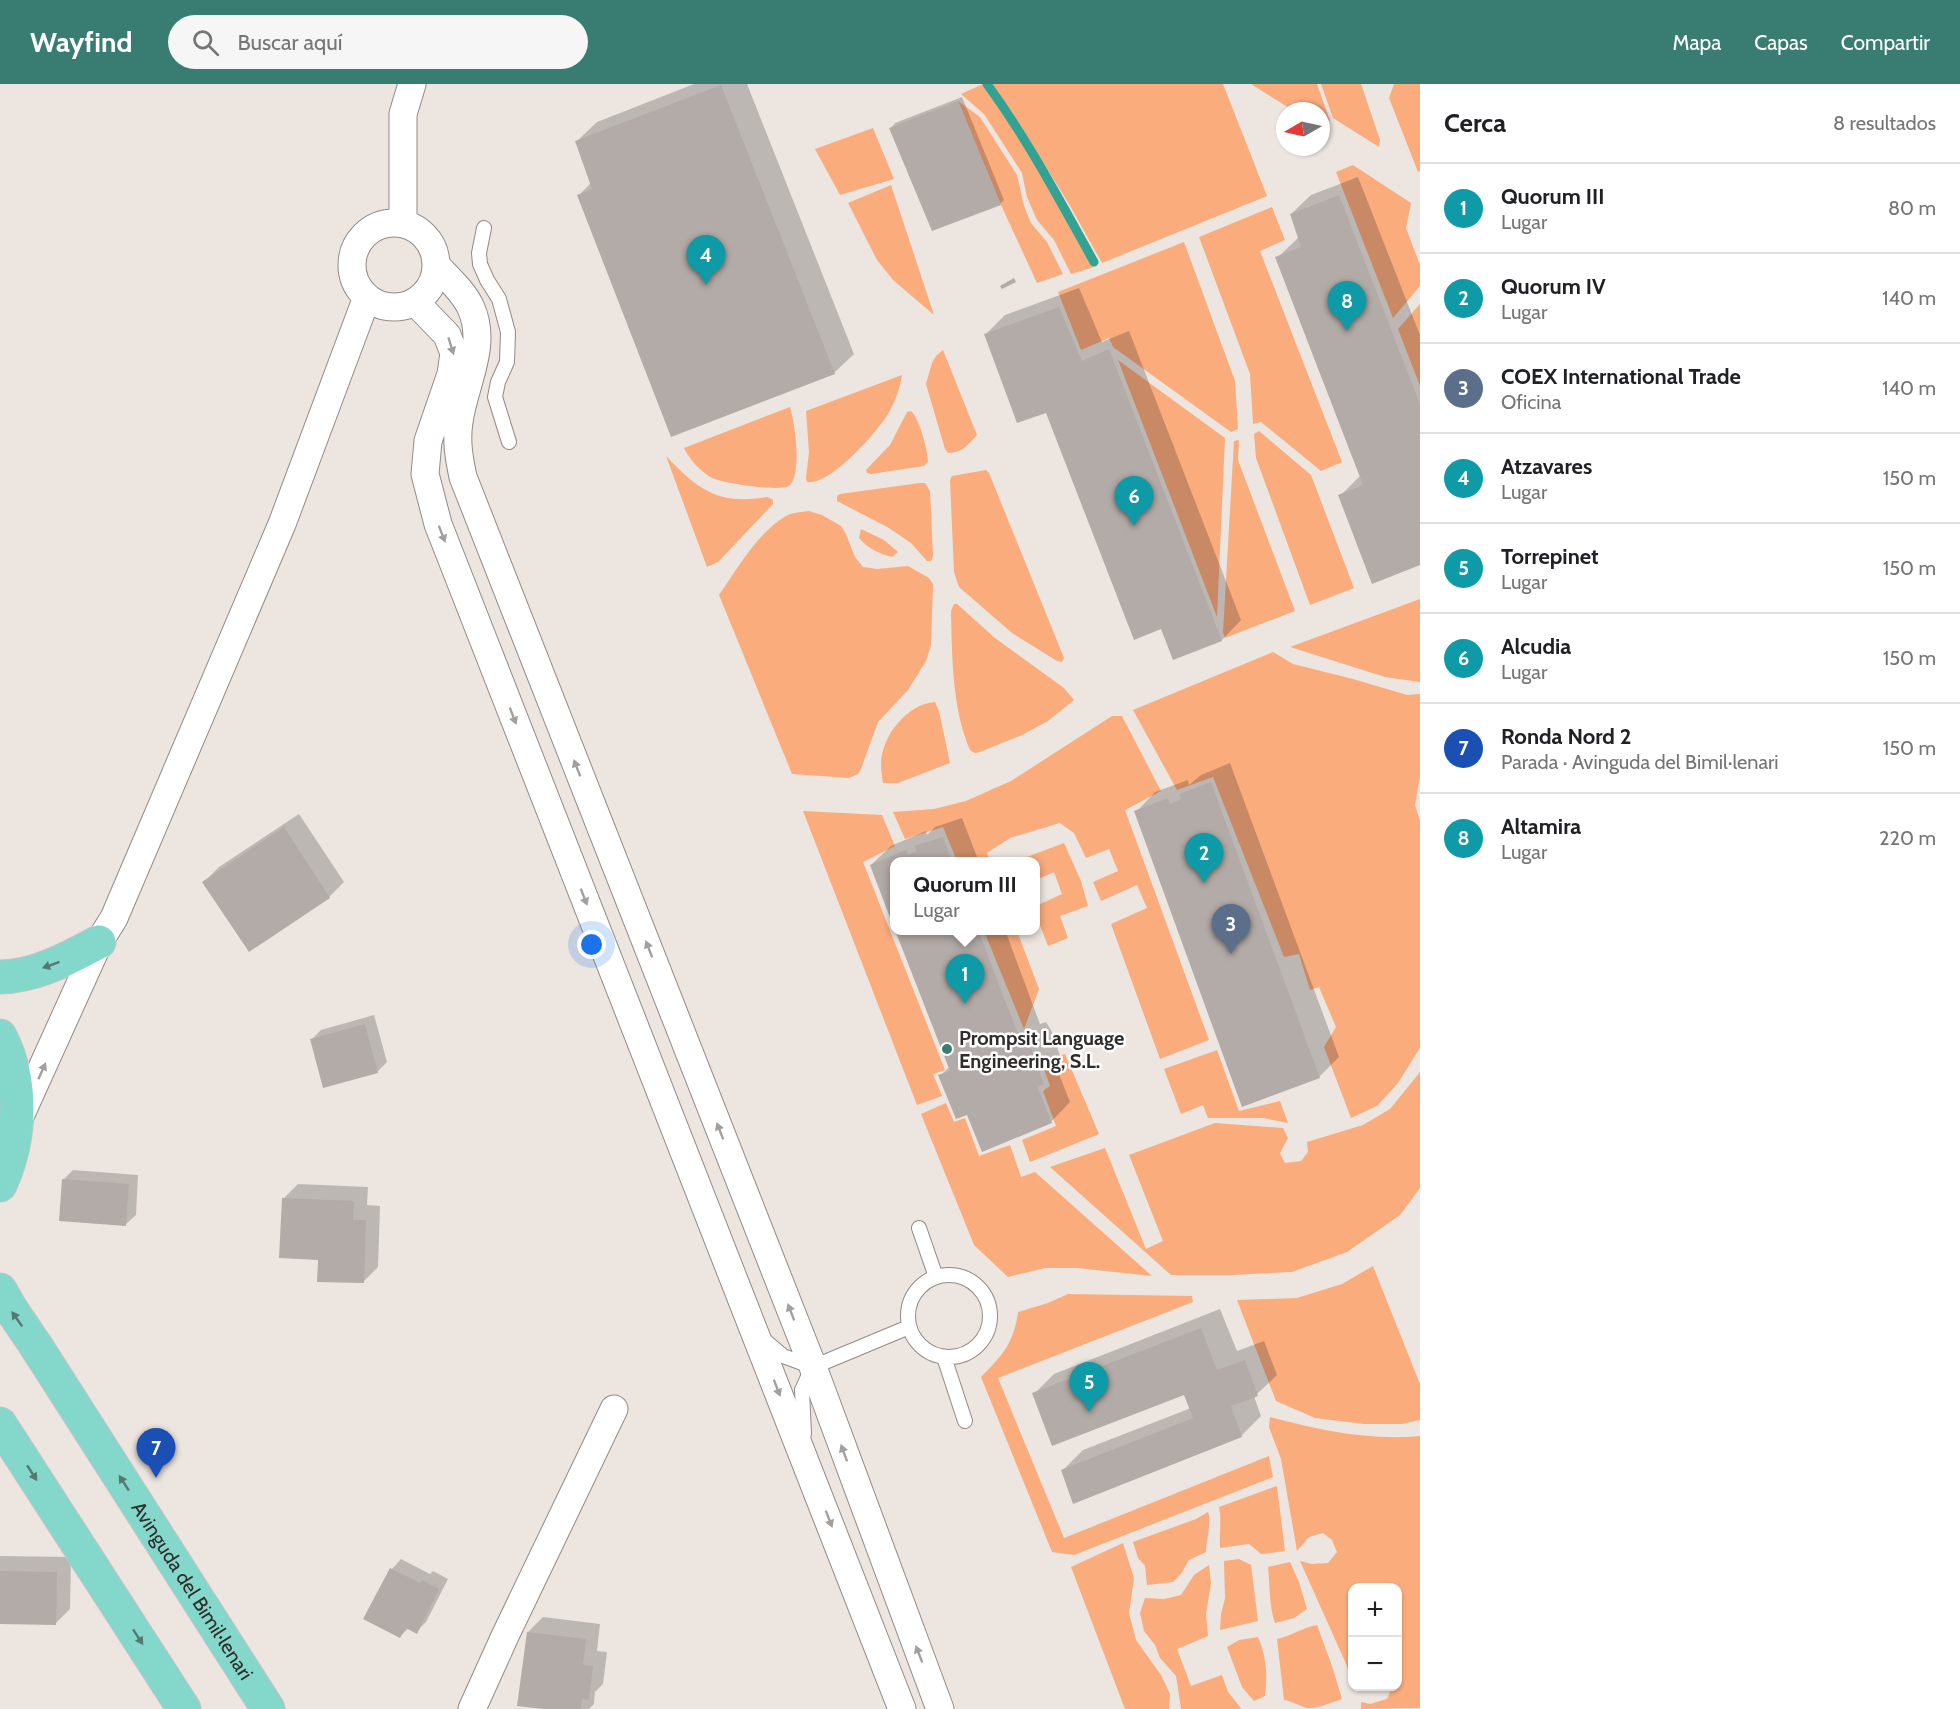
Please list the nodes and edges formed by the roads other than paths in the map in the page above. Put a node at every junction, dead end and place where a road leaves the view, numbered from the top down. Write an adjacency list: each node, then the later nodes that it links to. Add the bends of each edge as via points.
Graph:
1 (412, 84): 2 (street, via 403,114)
2 (403, 224): 4 (street, via 427,238); 5 (street, via 375,227 356,247 353,274)
3 (484, 228): 7 (lane, via 480,264 499,299 508,332 507,362 495,397)
4 (436, 265): 6 (street, via 434,280); 19 (street, one-way to 4, via 463,477 457,445 459,420 477,351 476,328 471,308)
5 (367, 297): 6 (street, via 390,307); 8 (street, via 282,524 114,918)
6 (415, 302): 17 (street, one-way to 17, via 447,335 454,353 451,374 428,441 425,474 438,524)
7 (509, 442)
8 (99, 942): 9 (main road, one-way to 9, via 53,966); 11 (street, one-way to 8)
9 (0, 977)
10 (0, 1036): 11 (main road, via 16,1091)
11 (17, 1124): 12 (main road)
12 (0, 1185)
13 (918, 1228): 14 (lane)
14 (936, 1277): 16 (lane, via 925,1283 910,1302); 18 (lane, via 959,1276 970,1281 985,1298 989,1310 986,1335 978,1345 968,1353)
15 (0, 1290): 25 (main road, Avinguda del Bimil·lenari, one-way to 15)
16 (909, 1327): 18 (lane, via 921,1347); 19 (lane)
17 (756, 1333): 19 (lane, via 783,1356); 23 (street, one-way to 23)
18 (944, 1357): 21 (lane)
19 (813, 1367): 23 (lane, via 802,1390); 28 (street, one-way to 19)
20 (614, 1409): 26 (street)
21 (965, 1421)
22 (0, 1424): 24 (main road, one-way to 24)
23 (807, 1464): 27 (street, one-way to 27)
24 (184, 1709)
25 (268, 1709)
26 (472, 1709)
27 (902, 1709)
28 (940, 1709)

